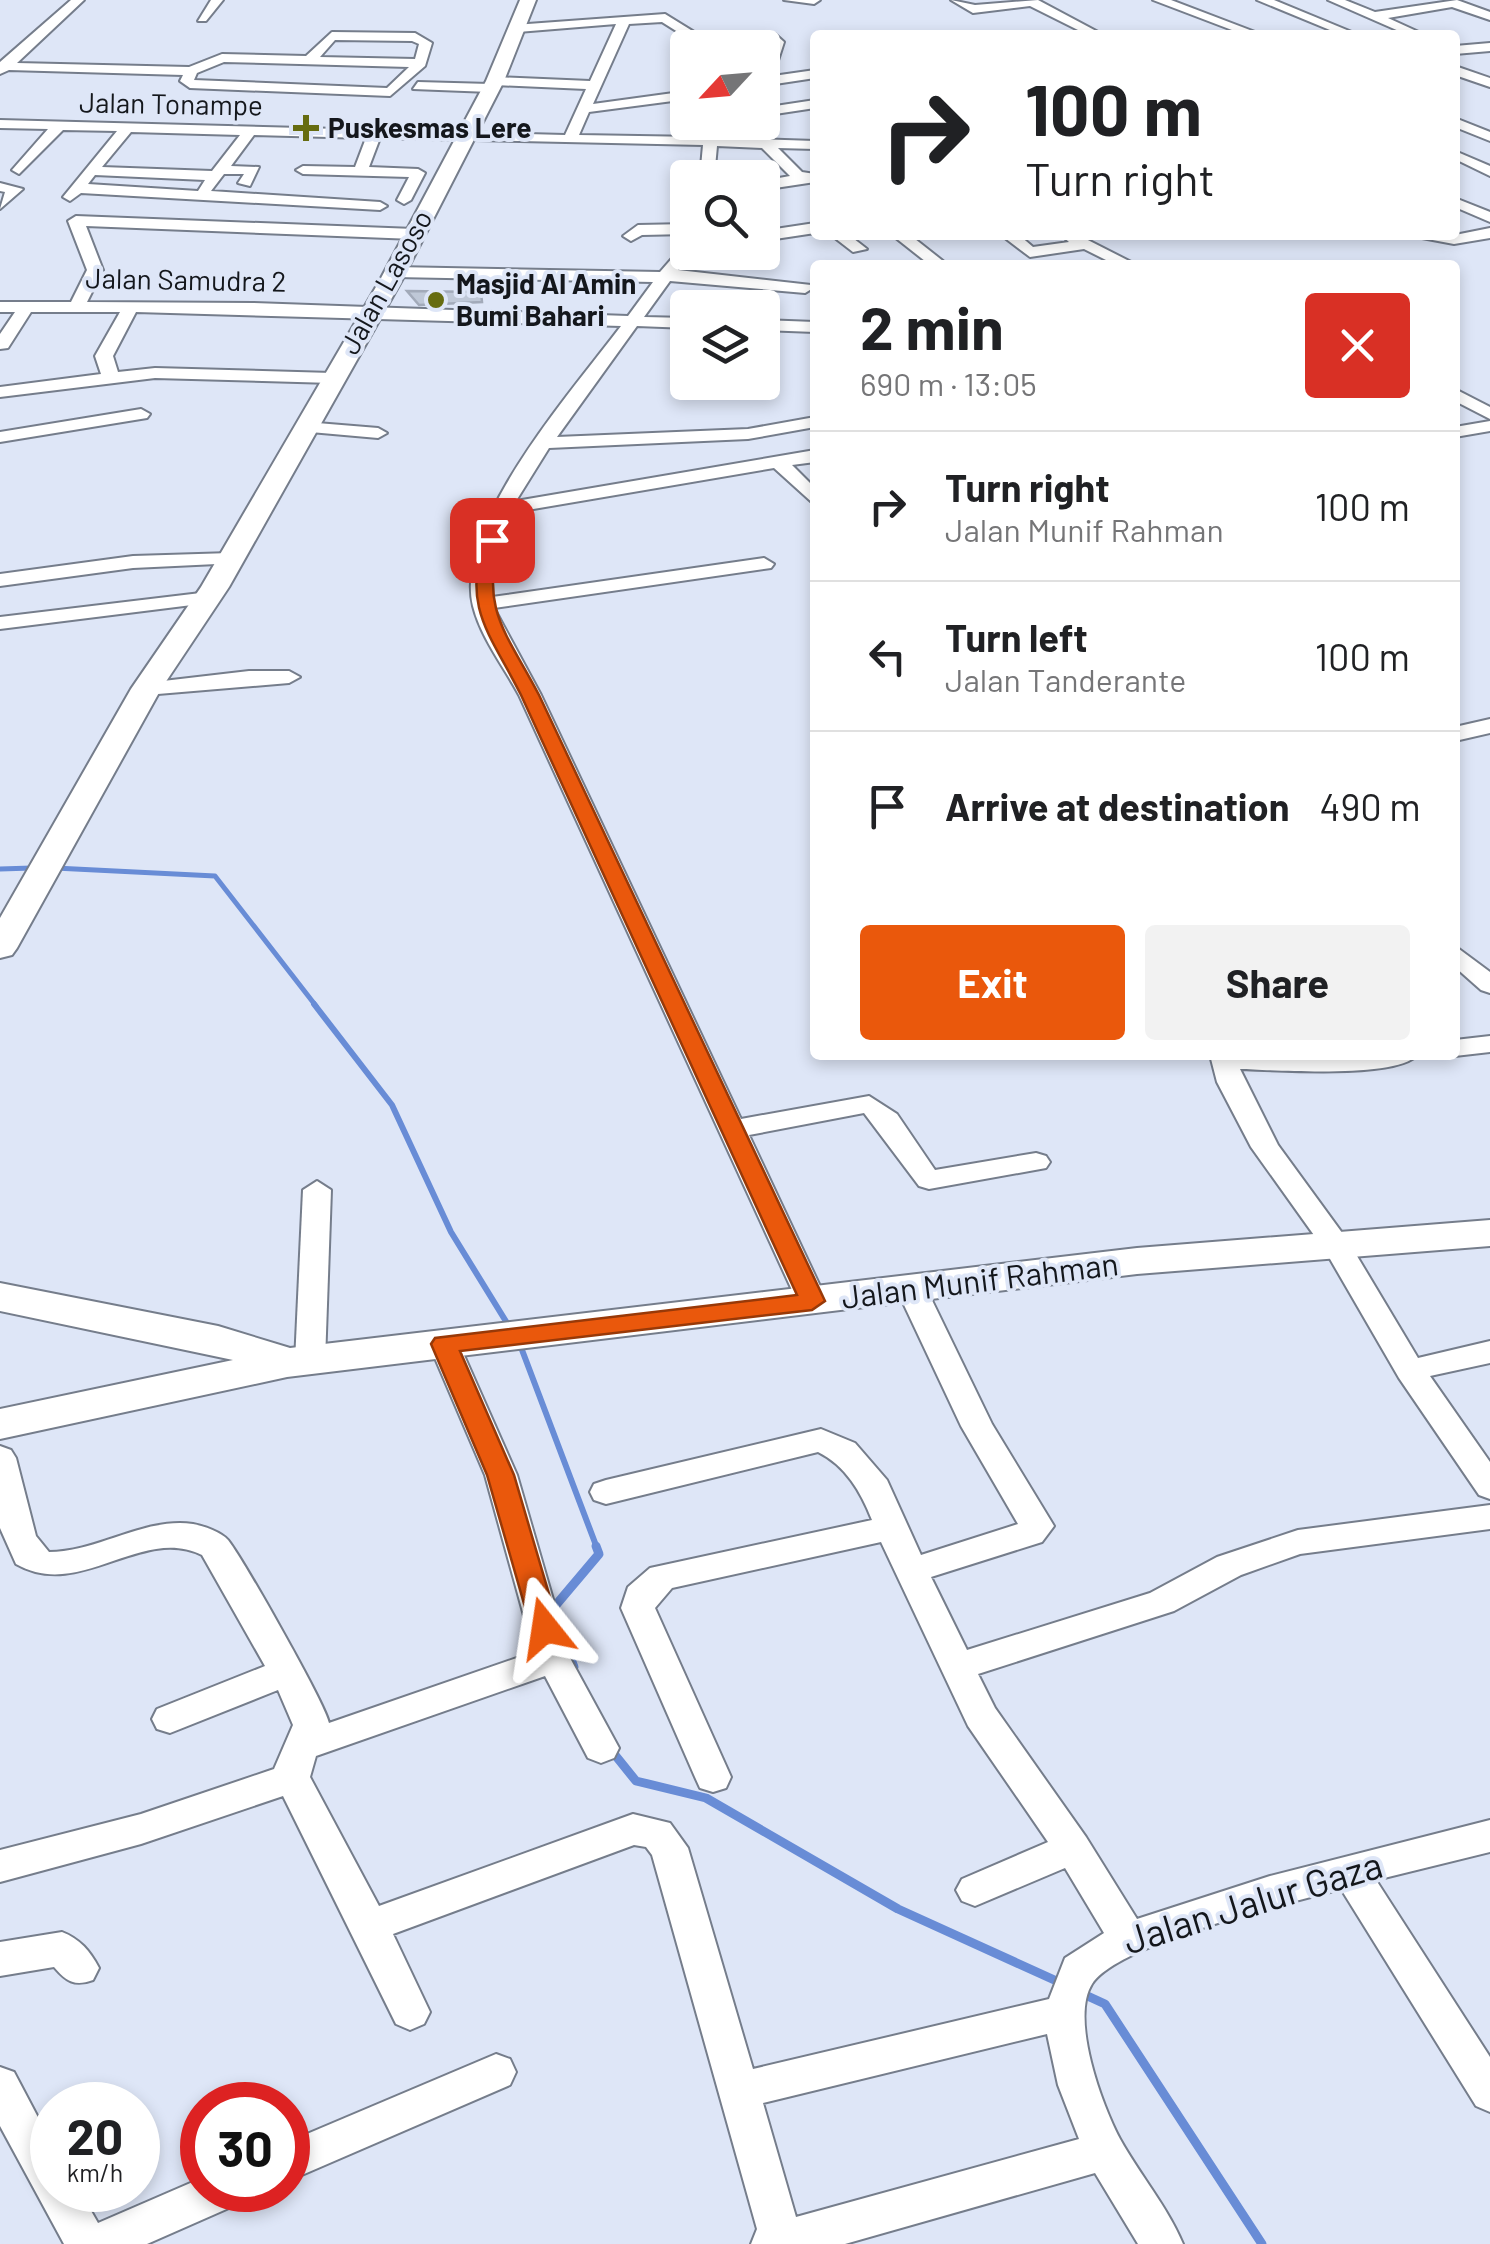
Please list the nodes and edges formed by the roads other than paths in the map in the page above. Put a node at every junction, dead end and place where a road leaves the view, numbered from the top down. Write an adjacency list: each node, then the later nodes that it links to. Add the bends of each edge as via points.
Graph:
1 (78, 0): 28 (street)
2 (217, 0): 13 (street)
3 (528, 0): 15 (street, Jalan Lasoso)
4 (790, 0): 5 (street)
5 (814, 0)
6 (957, 0): 18 (street, via 972,9 1032,2)
7 (1160, 0): 16 (street)
8 (1264, 0): 21 (street)
9 (1334, 0): 11 (street)
10 (1448, 1): 11 (street); 12 (street)
11 (1374, 16): 22 (street)
12 (1490, 16)
13 (202, 18)
14 (624, 20): 15 (street); 17 (street, via 668,19); 34 (street)
15 (518, 28): 35 (street, Jalan Lasoso)
16 (1239, 28): 19 (street); 20 (street)
17 (683, 30)
18 (1086, 30)
19 (1226, 30)
20 (1244, 30)
21 (1340, 30)
22 (1407, 30)
23 (1490, 47): 24 (street)
24 (1460, 50)
25 (316, 54): 26 (street); 26 (street, via 332,36 415,37 426,41); 27 (street)
26 (423, 57): 36 (street, via 390,92)
27 (252, 58): 29 (street, via 214,58); 36 (street)
28 (2, 68): 29 (street)
29 (191, 71): 36 (street, via 190,84)
30 (1460, 72): 33 (street)
31 (810, 75): 32 (street)
32 (780, 79)
33 (1490, 83)
34 (593, 84): 35 (street); 40 (street)
35 (492, 85): 37 (street); 47 (street, Jalan Lasoso)
36 (226, 86)
37 (418, 86)
38 (670, 93): 40 (street)
39 (810, 105): 41 (street)
40 (583, 109): 46 (street)
41 (780, 109)
42 (0, 124): 44 (street, Jalan Tonampe)
43 (1460, 124): 48 (street)
44 (59, 126): 45 (street, Jalan Tonampe); 60 (street)
45 (124, 132): 49 (street); 51 (street, Jalan Tonampe); 62 (street)
46 (571, 133): 47 (street); 50 (street)
47 (462, 136): 52 (street); 80 (street, Jalan Lasoso)
48 (1490, 136)
49 (198, 137): 51 (street); 55 (street)
50 (670, 137)
51 (245, 139): 52 (street); 65 (street)
52 (372, 139): 63 (street)
53 (724, 140): 56 (street)
54 (810, 145): 56 (street)
55 (175, 146)
56 (768, 146): 66 (street)
57 (1490, 152): 58 (street)
58 (1460, 155)
59 (1460, 157): 64 (street)
60 (19, 170)
61 (302, 170): 63 (street)
62 (92, 171): 65 (street); 70 (street, via 66,204 169,208)
63 (360, 171): 71 (street, via 418,173)
64 (1490, 172)
65 (219, 173): 67 (street, via 254,170); 70 (street)
66 (810, 178): 68 (street)
67 (245, 183)
68 (780, 183)
69 (0, 187): 72 (street, via 16,189)
70 (196, 195): 74 (street)
71 (404, 200)
72 (0, 204)
73 (1460, 204): 75 (street)
74 (380, 206)
75 (1490, 217)
76 (810, 229): 78 (street)
77 (670, 230): 81 (street)
78 (780, 233)
79 (1490, 233): 82 (street)
80 (414, 234): 92 (street, Jalan Lasoso); 96 (street, via 80,220 74,223 95,270)
81 (631, 236)
82 (1460, 238)
83 (846, 240): 88 (street)
84 (907, 240): 89 (street)
85 (1017, 240): 87 (street, via 1036,252)
86 (1075, 240): 87 (street)
87 (1083, 245): 90 (street)
88 (859, 249)
89 (933, 260)
90 (1118, 260)
91 (671, 270): 93 (street)
92 (395, 272): 93 (street); 99 (street, Jalan Lasoso)
93 (667, 275): 94 (street); 100 (street)
94 (804, 288)
95 (27, 306): 96 (street, Jalan Samudra 2); 98 (street, Jalan Samudra 2); 104 (street)
96 (77, 306): 97 (street, Jalan Samudra 2)
97 (131, 306): 99 (street, Jalan Samudra 2); 105 (street, via 104,356)
98 (0, 307)
99 (371, 312): 100 (street, Jalan Samudra 2); 106 (street, Jalan Lasoso)
100 (635, 321): 101 (street, Jalan Samudra 2); 117 (street)
101 (670, 322)
102 (780, 326): 103 (street)
103 (810, 327)
104 (2, 344)
105 (110, 376): 106 (street); 107 (street)
106 (332, 378): 113 (street, Jalan Lasoso)
107 (0, 392)
108 (1460, 397): 110 (street)
109 (142, 414): 116 (street)
110 (1490, 414)
111 (810, 423): 117 (street, via 748,434)
112 (1490, 426): 114 (street)
113 (305, 428): 115 (street); 122 (street, Jalan Lasoso)
114 (1460, 431)
115 (378, 433)
116 (0, 437)
117 (542, 443): 121 (street)
118 (810, 457): 119 (street)
119 (777, 462): 120 (street); 121 (street)
120 (810, 494)
121 (502, 509): 126 (street, via 483,570)
122 (231, 558): 124 (street); 125 (street, Jalan Lasoso)
123 (764, 564): 126 (street)
124 (2, 576)
125 (209, 598): 127 (street); 129 (street, Jalan Lasoso)
126 (483, 604): 140 (street)
127 (0, 623)
128 (289, 677): 129 (street)
129 (146, 689): 132 (street, Jalan Lasoso)
130 (1490, 726): 131 (street)
131 (1460, 733)
132 (0, 948)
133 (1460, 958): 134 (street)
134 (1490, 984)
135 (1490, 1044): 136 (street)
136 (1460, 1047)
137 (1224, 1060): 144 (street, via 1265,1147)
138 (1276, 1060): 139 (street)
139 (1372, 1060)
140 (735, 1129): 141 (street, via 869,1104 929,1180); 147 (street)
141 (1036, 1162)
142 (317, 1190): 151 (street)
143 (1490, 1233): 144 (street, Jalan Munif Rahman)
144 (1338, 1248): 145 (street, Jalan Munif Rahman, via 1137,1261); 152 (street)
145 (912, 1290): 147 (street, Jalan Munif Rahman); 160 (street, via 977,1426 1037,1526)
146 (0, 1296): 148 (street, Jalan Munif Rahman)
147 (812, 1301): 149 (street, Jalan Munif Rahman)
148 (187, 1333): 151 (street, Jalan Munif Rahman); 153 (street, via 188,1356)
149 (444, 1344): 151 (street, Jalan Munif Rahman); 161 (street, via 501,1475)
150 (1490, 1352): 152 (street)
151 (299, 1362): 153 (street)
152 (1410, 1370): 156 (street)
153 (174, 1386): 154 (street)
154 (0, 1424)
155 (0, 1458): 163 (street, via 29,1558 55,1564 180,1532 205,1538)
156 (1490, 1487)
157 (606, 1492): 159 (street, via 821,1440 844,1451 876,1488)
158 (1490, 1517): 162 (street, via 1298,1542 1228,1566 1115,1620)
159 (891, 1528): 160 (street); 167 (street, via 662,1577 640,1596 638,1608)
160 (911, 1571): 162 (street)
161 (553, 1659): 165 (street); 166 (street)
162 (955, 1667): 170 (street)
163 (287, 1672): 164 (street); 165 (street, via 310,1715)
164 (170, 1718)
165 (309, 1744): 168 (street, via 293,1762)
166 (601, 1748)
167 (713, 1777)
168 (292, 1778): 171 (street, via 141,1829); 174 (street)
169 (1490, 1836): 172 (street, Jalan Jalur Gaza)
170 (1073, 1848): 173 (street); 175 (street)
171 (0, 1866)
172 (1350, 1871): 175 (street, Jalan Jalur Gaza); 182 (street)
173 (975, 1890)
174 (370, 1926): 179 (street); 181 (street, via 633,1829 657,1834 669,1848)
175 (1128, 1938): 178 (street, Jalan Jalur Gaza, via 1093,1955)
176 (0, 1959): 177 (street, via 62,1949)
177 (78, 1968)
178 (1071, 1992): 181 (street); 185 (street, via 1088,2111)
179 (410, 2012)
180 (496, 2072): 186 (street)
181 (736, 2092): 189 (street)
182 (1490, 2093)
183 (3, 2100): 184 (street)
184 (30, 2146)
185 (1105, 2151): 189 (street); 192 (street)
186 (310, 2152)
187 (180, 2208): 191 (street)
188 (68, 2212): 190 (street)
189 (777, 2242)
190 (86, 2244)
191 (99, 2244)
192 (1162, 2244)

